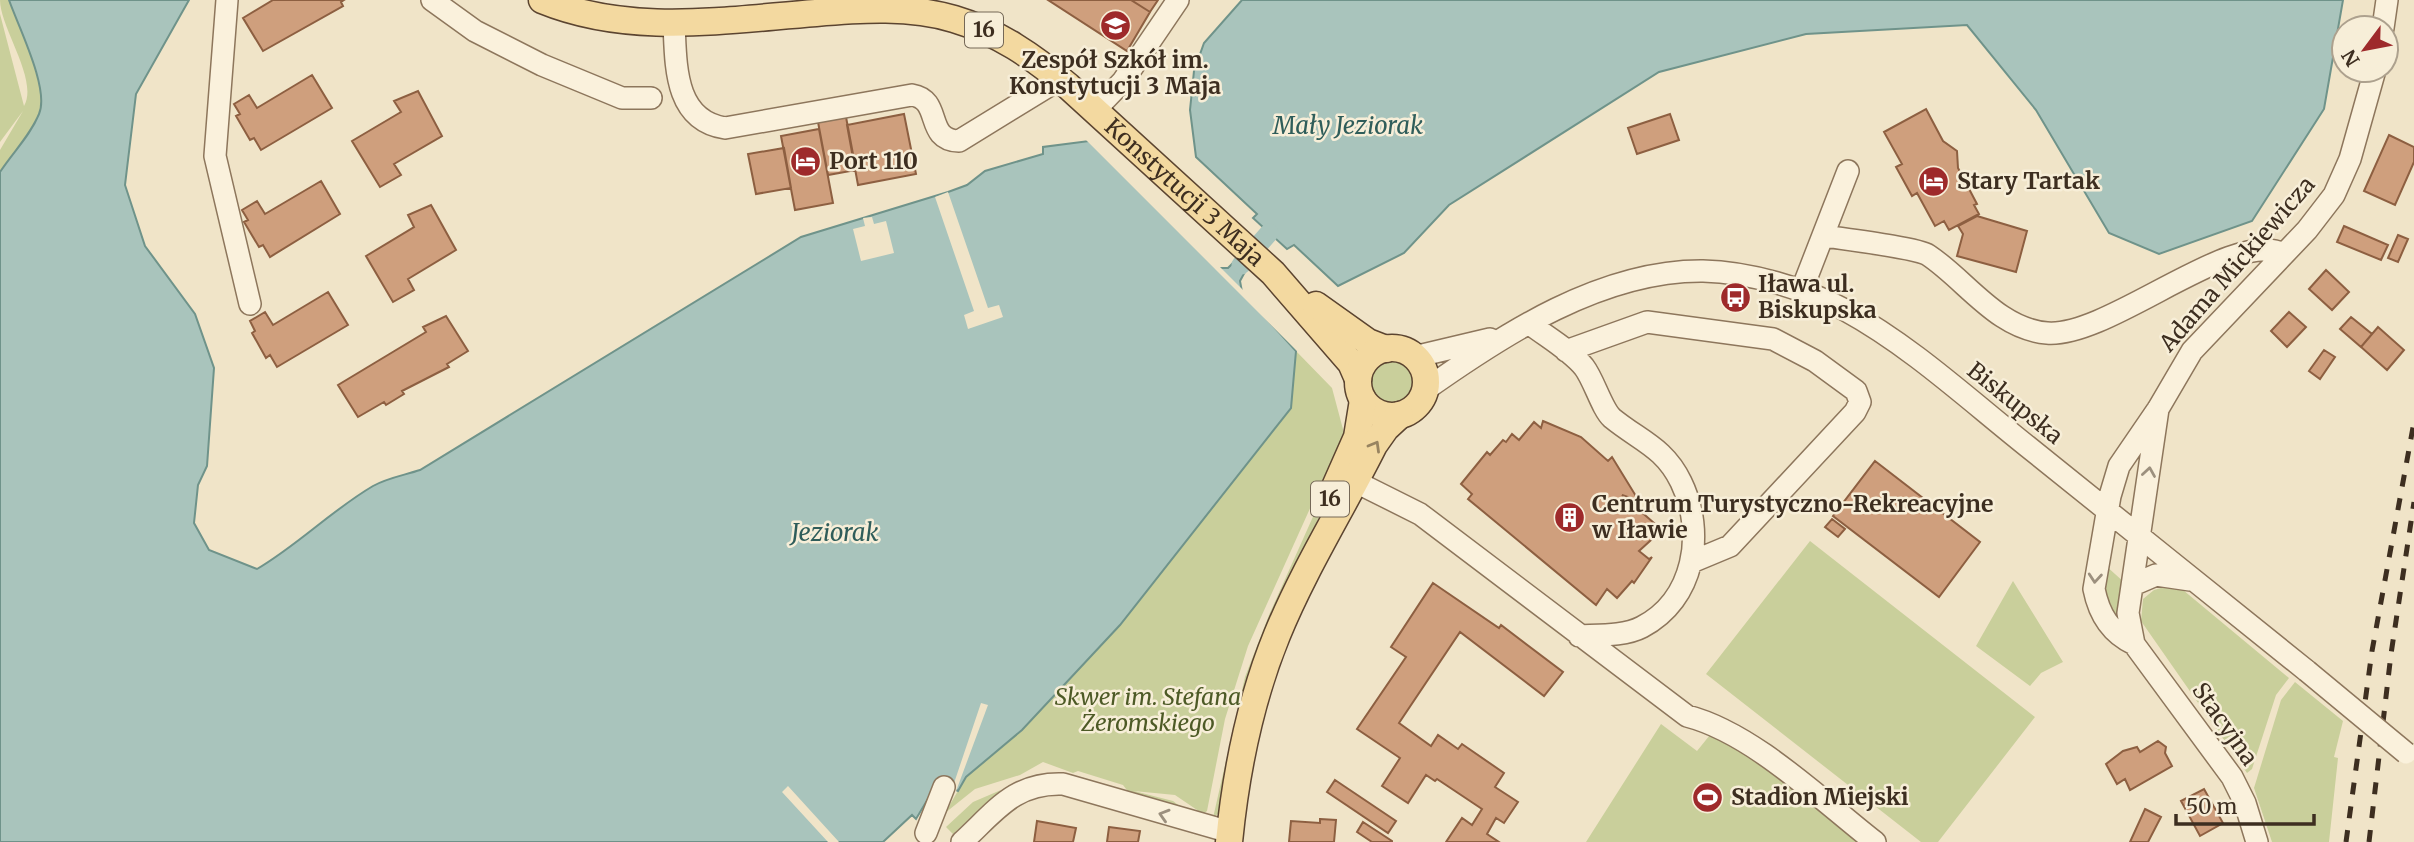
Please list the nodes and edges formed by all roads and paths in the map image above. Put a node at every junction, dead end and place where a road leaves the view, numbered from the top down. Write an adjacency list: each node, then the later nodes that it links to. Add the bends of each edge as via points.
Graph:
1 (227, 0): 15 (street, via 215,156)
2 (432, 0): 8 (street, via 475,31 542,65 622,98)
3 (542, 0): 5 (main road, Konstytucji 3 Maja / 16, via 592,17)
4 (1178, 0): 9 (street, via 1123,81)
5 (674, 24): 6 (main road, Konstytucji 3 Maja / 16, via 849,10 919,12 995,35); 6 (street, via 682,96 700,119 725,128 912,95 922,96 928,104 940,135 959,141)
6 (1060, 79): 9 (main road, Konstytucji 3 Maja / 16)
7 (2371, 84): 12 (street, Adama Mickiewicza, via 2350,159 2334,195)
8 (651, 98)
9 (1095, 110): 13 (main road, Konstytucji 3 Maja / 16)
10 (1848, 171): 11 (street)
11 (1824, 236): 12 (street, via 1926,254 1978,299 2021,325 2048,333 2085,326 2256,249 2274,248); 14 (street)
12 (2284, 254): 22 (street, Adama Mickiewicza, via 2200,342)
13 (1273, 273): 17 (main road, Konstytucji 3 Maja / 16, via 1368,342); 20 (main road, Konstytucji 3 Maja / 16, via 1351,363)
14 (1801, 292): 16 (street, Biskupska, via 1738,275 1674,273 1602,290); 25 (street, Biskupska, via 1843,309 1896,343)
15 (250, 304)
16 (1524, 327): 18 (street); 19 (street, Biskupska); 21 (street, Biskupska)
17 (1386, 349): 19 (main road, 16); 20 (main road, 16, via 1368,359)
18 (1563, 349): 29 (street, via 1589,376 1610,416 1657,447 1682,483 1692,517); 29 (street, via 1647,322 1773,339 1815,361 1856,391 1860,402 1855,412 1730,546)
19 (1414, 357): 21 (main road, via 1425,375)
20 (1361, 389): 23 (main road, via 1379,414); 30 (main road, 16, via 1357,437 1324,515)
21 (1425, 390): 23 (main road, 16, via 1414,409)
22 (2158, 409): 24 (street, Adama Mickiewicza); 28 (street, Adama Mickiewicza, one-way to 22)
23 (1400, 415): 26 (main road, 16, one-way to 23, via 1386,428)
24 (2119, 466): 25 (street, via 2089,478); 27 (street, Adama Mickiewicza)
25 (2062, 474): 27 (street, Biskupska)
26 (1356, 482): 30 (main road, 16); 33 (street, via 1420,514)
27 (2107, 511): 28 (street, Biskupska); 34 (street, Stacyjna, one-way to 34, via 2094,589 2097,604 2120,638)
28 (2139, 535): 31 (street, Biskupska); 32 (street, Stacyjna)
29 (1694, 561): 33 (street, via 1665,611 1641,628)
30 (1310, 564): 38 (main road, 16, via 1255,695)
31 (2197, 582): 32 (street, via 2167,575); 35 (street, Biskupska, bridge)
32 (2135, 584): 34 (street, Stacyjna, via 2129,613)
33 (1579, 636): 40 (street, via 1687,716 1712,722 1742,739)
34 (2134, 644): 41 (street, Stacyjna, via 2232,777)
35 (2410, 756)
36 (944, 787): 37 (street)
37 (926, 833)
38 (1229, 837): 39 (street, one-way to 39, via 1063,784 1042,783 1012,797)
39 (962, 842)
40 (1875, 842)
41 (2257, 842)

